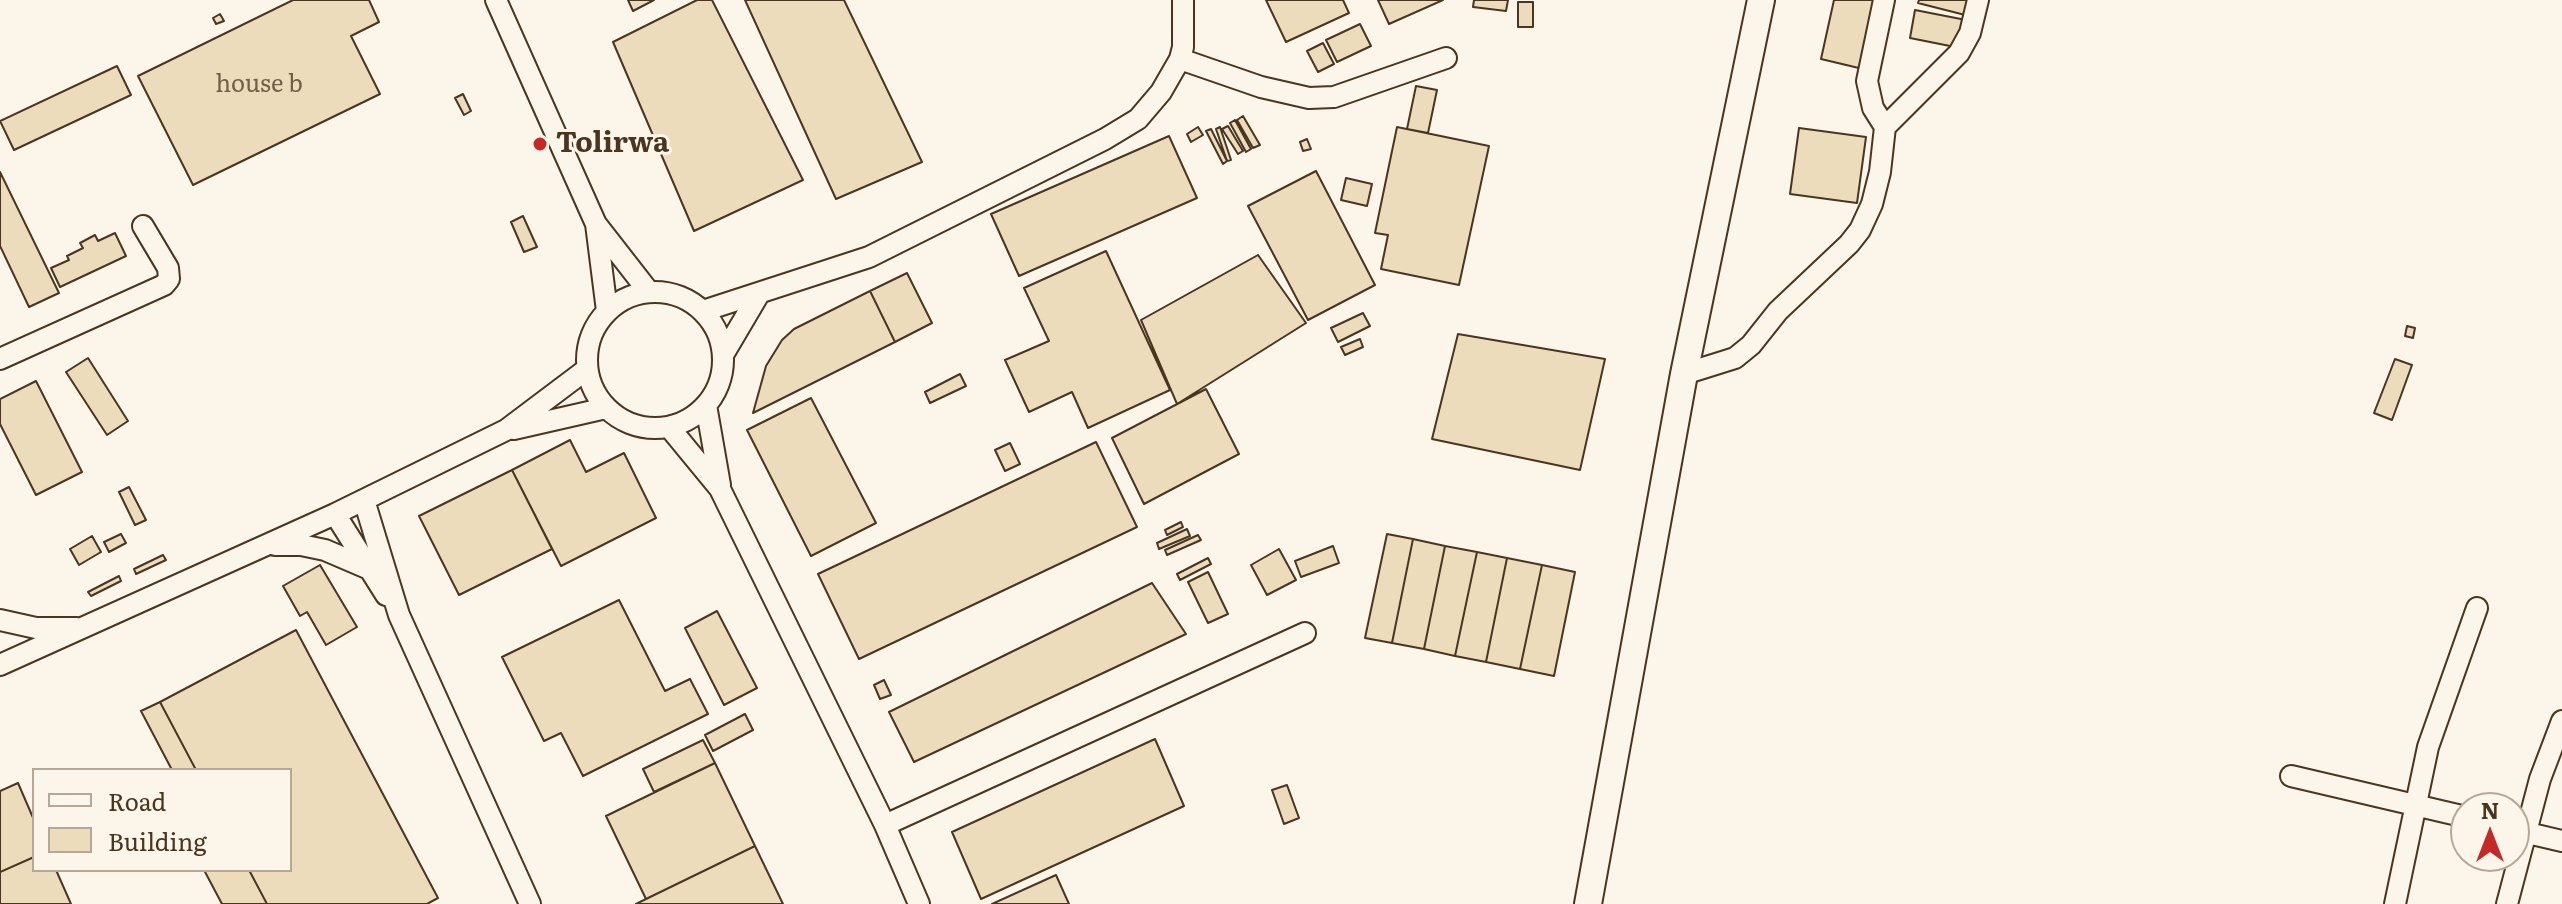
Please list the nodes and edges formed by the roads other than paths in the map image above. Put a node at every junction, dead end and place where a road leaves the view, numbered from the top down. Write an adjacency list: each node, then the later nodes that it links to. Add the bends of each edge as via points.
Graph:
1 (496, 0): 9 (street)
2 (1183, 0): 7 (street)
3 (1761, 0): 18 (main road)
4 (1884, 0): 8 (street, via 1867,81 1873,108)
5 (1978, 0): 8 (street, via 1959,53)
6 (1446, 58): 7 (street, via 1334,97 1309,98)
7 (1180, 59): 12 (street, via 1138,119 1105,139 869,257)
8 (1885, 127): 18 (street, via 1872,204 1849,244 1735,358)
9 (596, 224): 11 (street); 13 (street)
10 (143, 226): 16 (street, via 168,268 164,285)
11 (649, 292): 13 (street, via 626,298); 14 (street, via 669,293)
12 (759, 294): 14 (street); 15 (street)
13 (607, 311): 17 (street, via 587,348)
14 (703, 311): 15 (street, via 717,331)
15 (723, 355): 19 (street, via 719,382)
16 (0, 359)
17 (587, 369): 20 (street); 22 (street)
18 (1684, 374): 45 (main road)
19 (706, 405): 21 (street); 23 (street)
20 (606, 408): 21 (street, via 646,428); 22 (street)
21 (669, 427): 23 (street)
22 (506, 430): 24 (street)
23 (720, 489): 39 (street)
24 (364, 500): 25 (street); 29 (street)
25 (335, 514): 26 (street); 27 (street)
26 (267, 545): 27 (street, via 325,550); 31 (street)
27 (369, 569): 29 (street)
28 (2477, 608): 36 (street)
29 (399, 615): 43 (street)
30 (0, 620): 31 (street, via 36,628)
31 (85, 628): 33 (street)
32 (1305, 633): 39 (street)
33 (1, 661)
34 (2562, 721): 37 (street)
35 (2291, 776): 36 (street)
36 (2414, 803): 38 (street); 46 (street)
37 (2530, 805)
38 (2450, 813)
39 (885, 825): 44 (street)
40 (2530, 833): 41 (street)
41 (2562, 841)
42 (2513, 872): 47 (street)
43 (530, 904)
44 (919, 904)
45 (1588, 904)
46 (2395, 904)
47 (2507, 904)

